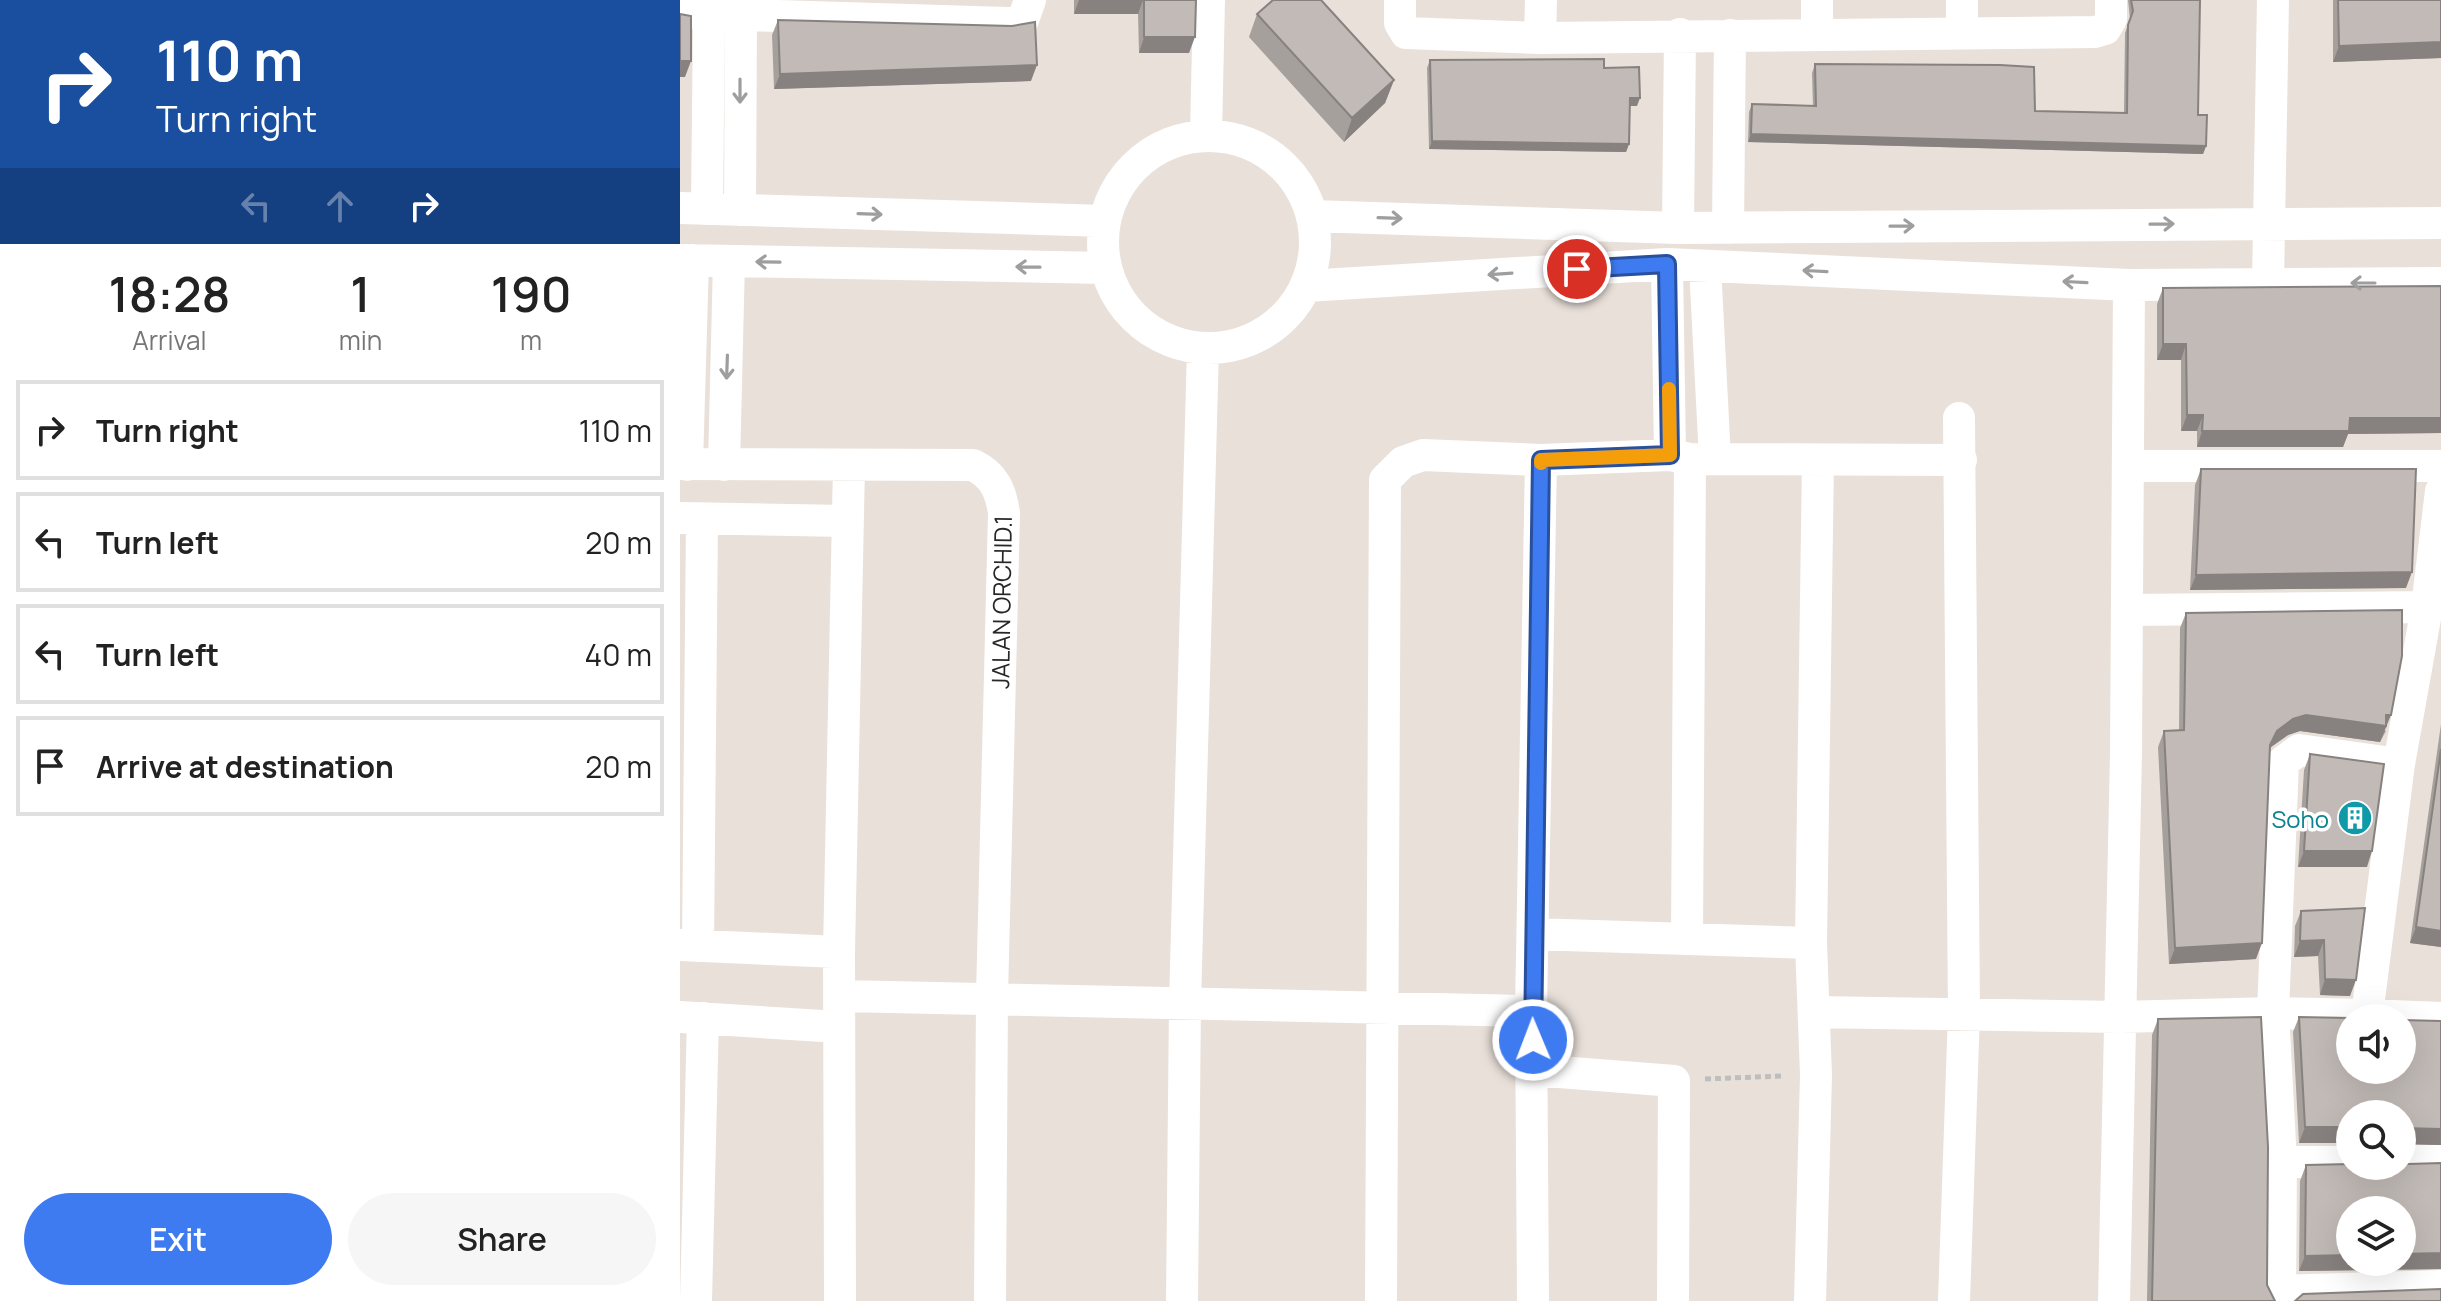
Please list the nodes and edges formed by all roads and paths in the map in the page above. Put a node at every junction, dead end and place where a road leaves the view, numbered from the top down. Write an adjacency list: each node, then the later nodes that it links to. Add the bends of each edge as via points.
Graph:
1 (1030, 0): 9 (street, via 1023,20 1007,23)
2 (1209, 0): 17 (street)
3 (1400, 0): 16 (street, via 1400,23 1406,33)
4 (1541, 0): 16 (street)
5 (1817, 0): 14 (street)
6 (1962, 0): 12 (street)
7 (2111, 0): 12 (street, via 2111,19 2095,32)
8 (2273, 0): 22 (street)
9 (882, 9): 11 (street)
10 (694, 13): 11 (street); 18 (street)
11 (741, 13): 19 (street, one-way to 19)
12 (1962, 33): 14 (street)
13 (1680, 34): 15 (street); 16 (street); 24 (street)
14 (1817, 34): 15 (street)
15 (1730, 35): 25 (street)
16 (1540, 38)
17 (1206, 135): 20 (street, via 1230,137 1273,157 1303,193); 21 (street, via 1161,147 1141,160 1124,177)
18 (693, 209): 19 (street)
19 (740, 210): 21 (street, one-way to 21)
20 (1312, 216): 24 (street, one-way to 24); 34 (street, via 1313,263)
21 (1105, 221): 30 (street)
22 (2267, 223): 23 (street); 25 (street, one-way to 22); 32 (street)
23 (2441, 223)
24 (1678, 228): 25 (street)
25 (1728, 228)
26 (687, 260): 27 (street); 41 (street)
27 (729, 261): 30 (street, one-way to 27); 42 (street, one-way to 42)
28 (1667, 264): 29 (street); 34 (street, one-way to 34); 37 (street)
29 (1705, 266): 33 (street, one-way to 29); 37 (street)
30 (1106, 268): 35 (street, via 1120,299 1141,324 1160,337)
31 (2441, 283): 32 (street, one-way to 32)
32 (2268, 284): 33 (street)
33 (2129, 285): 44 (street)
34 (1306, 286): 35 (street, via 1275,327 1240,343)
35 (1203, 349): 58 (street)
36 (1959, 418): 40 (street)
37 (1692, 458): 38 (street); 39 (street); 53 (street)
38 (1541, 460): 52 (street); 60 (street, via 1423,455 1403,462 1385,480)
39 (1818, 460): 40 (street); 54 (street)
40 (1961, 460): 64 (street)
41 (684, 464): 42 (street, JALAN ORCHID.1)
42 (724, 465): 43 (street, JALAN ORCHID.1)
43 (849, 465): 48 (street); 57 (street, JALAN ORCHID.1, via 973,465 987,472 1001,495)
44 (2129, 466): 45 (street); 50 (street)
45 (2441, 466)
46 (2441, 491): 49 (street)
47 (691, 519): 48 (street); 55 (street)
48 (847, 521): 56 (street)
49 (2427, 607): 50 (street); 51 (street)
50 (2127, 610): 67 (street)
51 (2399, 764): 59 (street); 65 (street, via 2299,750 2283,762)
52 (1533, 934): 53 (street); 62 (street)
53 (1687, 938): 54 (street)
54 (1811, 943): 63 (street)
55 (689, 946): 56 (street)
56 (839, 952): 61 (street)
57 (992, 997): 58 (street); 61 (street); 82 (street, JALAN ORCHID.1)
58 (1185, 1003): 60 (street); 83 (street)
59 (2368, 1004)
60 (1385, 1005): 62 (street); 84 (street)
61 (840, 1011): 69 (street); 81 (street)
62 (1531, 1011): 71 (street)
63 (1814, 1012): 64 (street); 72 (street)
64 (1964, 1013): 67 (street); 88 (street)
65 (2273, 1013): 66 (street); 67 (street); 76 (street)
66 (2336, 1014)
67 (2120, 1017): 89 (street)
68 (2416, 1017): 70 (street)
69 (692, 1018): 80 (street)
70 (2441, 1018)
71 (1534, 1070): 73 (street); 85 (street)
72 (1816, 1075): 73 (path); 87 (street)
73 (1674, 1081): 86 (street)
74 (2416, 1161): 75 (street)
75 (2441, 1161)
76 (2281, 1162): 77 (street); 79 (street)
77 (2336, 1162)
78 (2441, 1286): 79 (street)
79 (2280, 1296)
80 (696, 1301)
81 (840, 1301)
82 (990, 1301)
83 (1182, 1301)
84 (1381, 1301)
85 (1533, 1301)
86 (1673, 1301)
87 (1810, 1301)
88 (1954, 1301)
89 (2114, 1301)

